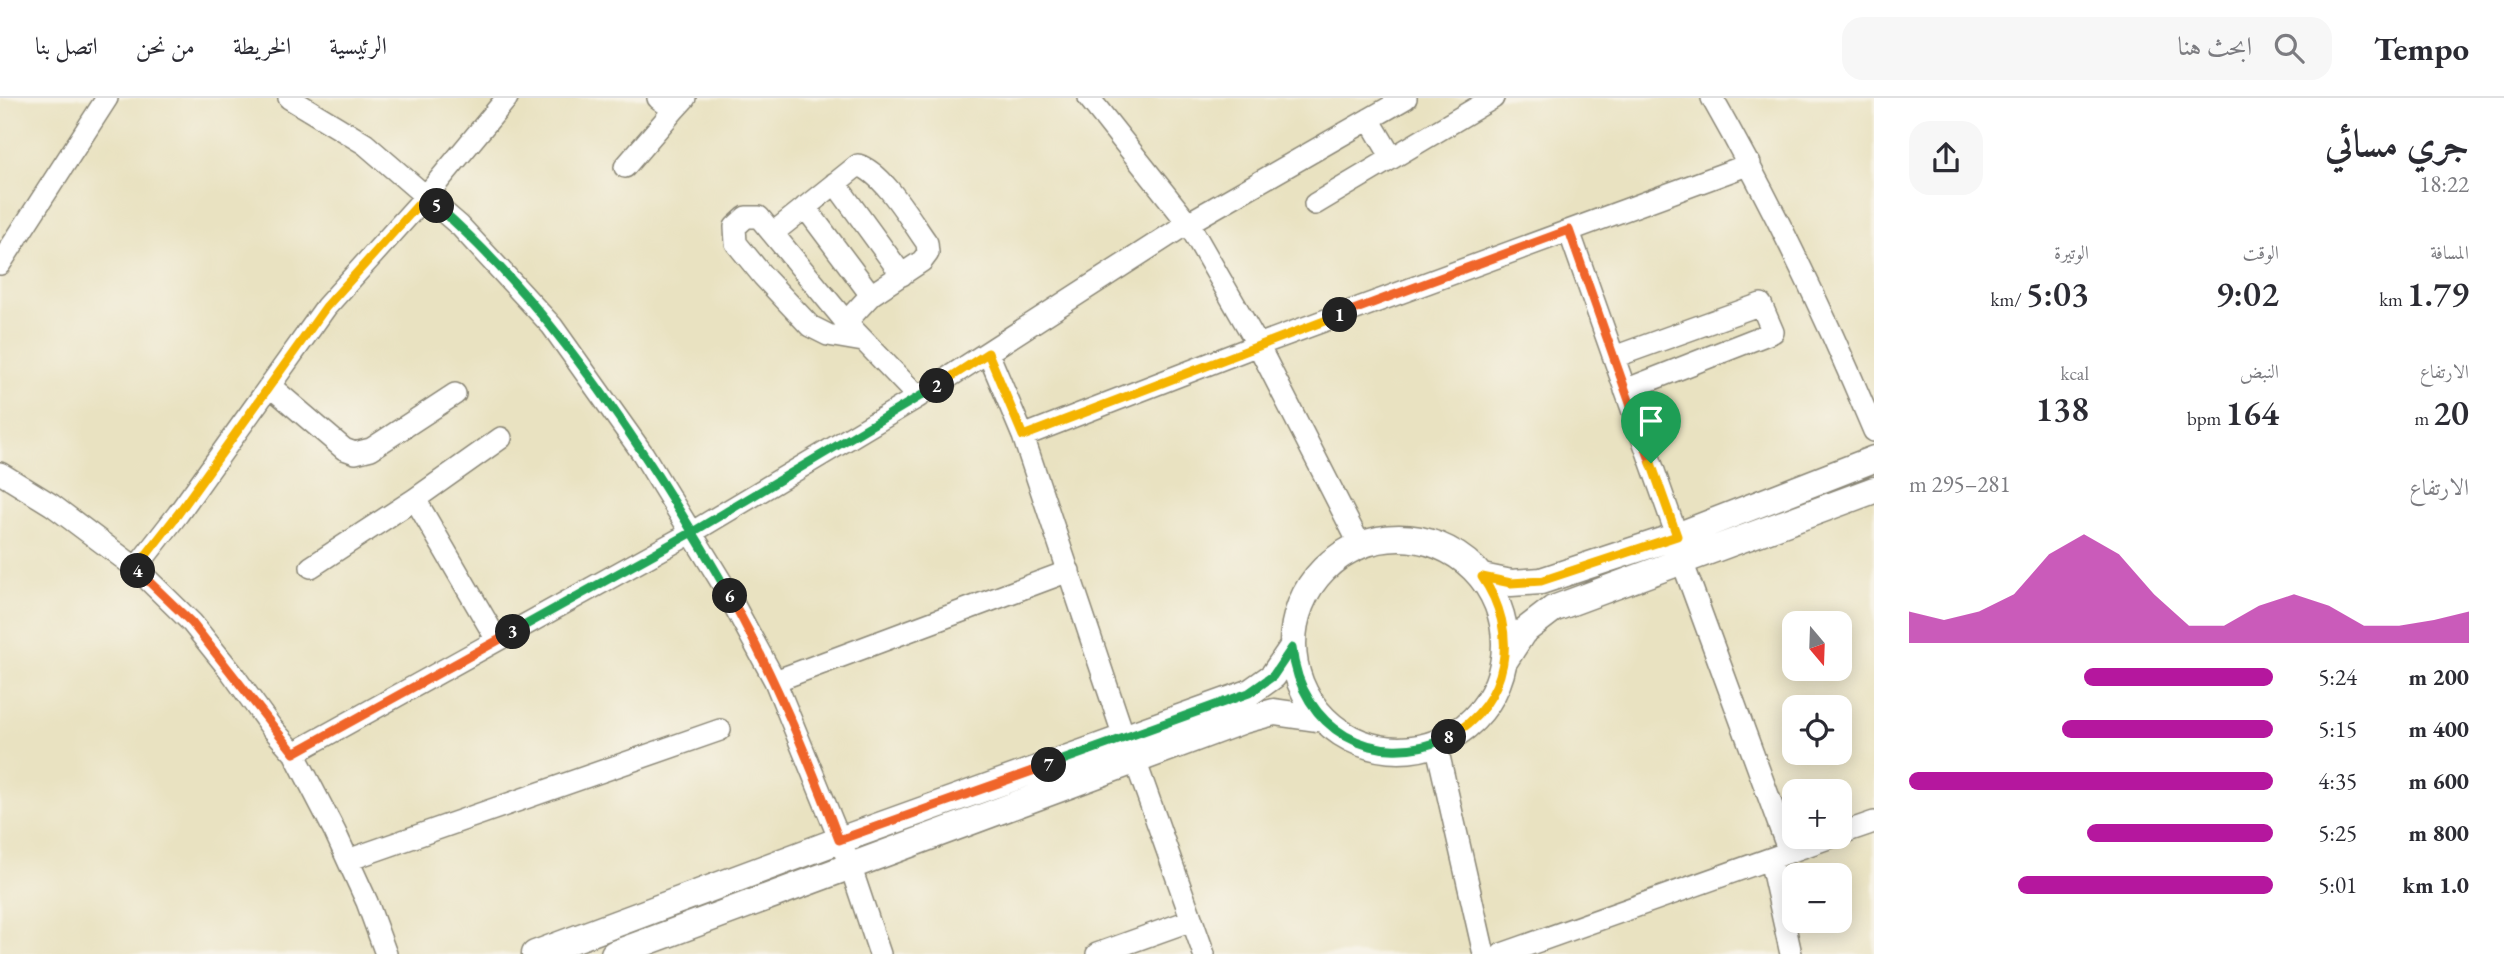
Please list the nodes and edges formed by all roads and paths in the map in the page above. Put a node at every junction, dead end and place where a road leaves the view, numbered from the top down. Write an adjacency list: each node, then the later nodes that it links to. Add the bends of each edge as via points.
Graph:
1 (107, 98): 20 (street)
2 (289, 98): 14 (street, via 365,144)
3 (507, 98): 14 (street)
4 (1089, 98): 17 (street)
5 (1406, 98): 9 (street)
6 (1712, 98): 11 (street)
7 (1491, 99): 10 (street)
8 (673, 102): 12 (street)
9 (1369, 119): 10 (street); 17 (street)
10 (1392, 158): 15 (street)
11 (1749, 164): 18 (street); 32 (street, via 1814,291)
12 (625, 167)
13 (835, 183): 16 (street); 21 (street); 21 (street, via 858,165 866,167 927,243 928,253 922,261)
14 (426, 196): 28 (street, via 326,307); 39 (street, via 460,226 552,326 643,454)
15 (1315, 204)
16 (805, 207): 19 (street); 22 (street)
17 (1188, 223): 25 (street); 26 (street)
18 (1569, 230): 25 (street); 27 (street)
19 (772, 233): 23 (street); 24 (street, via 759,217 747,216 735,227 736,243 810,326 828,335)
20 (0, 264)
21 (902, 275): 22 (street)
22 (871, 295): 23 (street)
23 (846, 323): 24 (street)
24 (863, 341): 31 (street)
25 (1258, 345): 33 (street); 40 (street)
26 (988, 353): 31 (street); 33 (street)
27 (1614, 357): 29 (street); 29 (street, via 1760,304 1773,332)
28 (270, 386): 30 (street, via 344,449 355,453 371,449); 43 (street)
29 (1625, 390): 41 (street)
30 (455, 394)
31 (918, 397): 39 (street)
32 (1874, 431)
33 (1023, 436): 44 (street)
34 (501, 438): 38 (street)
35 (1874, 459): 41 (main road)
36 (0, 473): 43 (street, via 52,505)
37 (1874, 490): 41 (main road)
38 (415, 499): 42 (street); 46 (street)
39 (691, 533): 46 (street); 49 (street)
40 (1360, 545): 45 (main road, via 1389,538 1426,541 1460,557); 47 (main road, via 1335,559 1310,586 1295,620)
41 (1680, 548): 45 (main road, via 1541,581 1511,583); 48 (main road, via 1542,615 1523,632); 59 (street)
42 (311, 567)
43 (136, 568): 54 (street, via 192,623)
44 (1069, 571): 49 (street); 53 (street)
45 (1482, 577): 48 (main road, via 1500,612 1505,638)
46 (497, 640): 54 (street)
47 (1292, 648): 50 (main road, via 1301,686); 53 (main road, via 1273,676 1249,693)
48 (1503, 665): 52 (main road, via 1480,713)
49 (775, 681): 57 (street)
50 (1323, 719): 52 (main road, via 1369,746 1409,749); 53 (main road, via 1274,712)
51 (720, 730): 60 (street)
52 (1436, 743): 69 (street)
53 (1130, 749): 57 (main road); 61 (main road); 62 (street)
54 (294, 753): 60 (street)
55 (1874, 822): 56 (street)
56 (1852, 830)
57 (839, 840): 61 (street); 64 (main road)
58 (1798, 849): 59 (street)
59 (1779, 856): 70 (street); 71 (street)
60 (348, 860): 63 (street)
61 (850, 865): 65 (main road); 66 (street)
62 (1192, 919): 67 (street); 68 (street)
63 (386, 954)
64 (535, 954)
65 (614, 954)
66 (880, 954)
67 (1097, 954)
68 (1204, 954)
69 (1484, 954)
70 (1502, 954)
71 (1791, 954)

